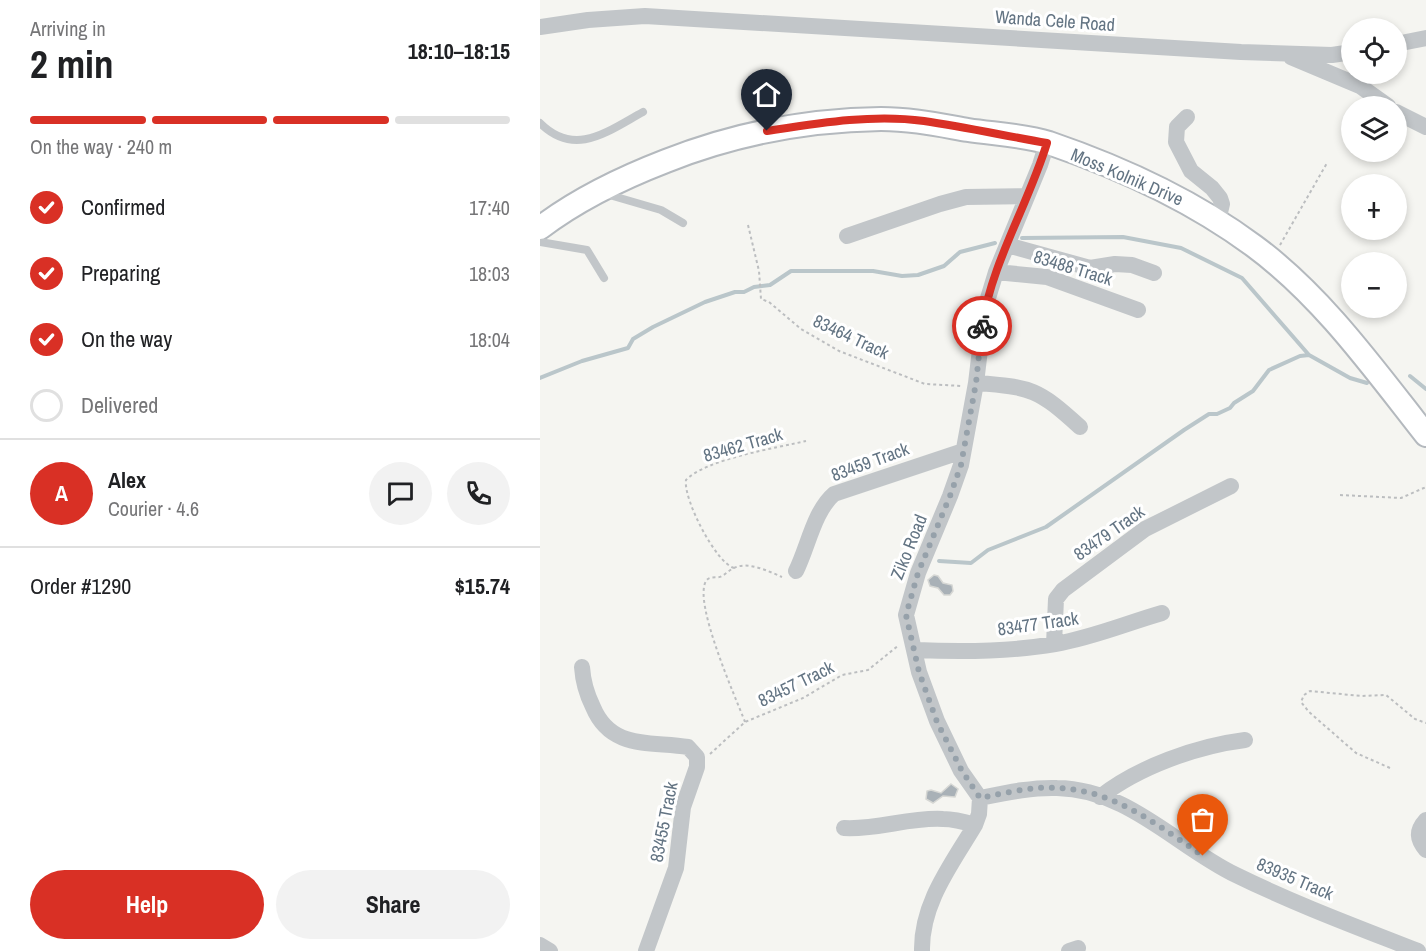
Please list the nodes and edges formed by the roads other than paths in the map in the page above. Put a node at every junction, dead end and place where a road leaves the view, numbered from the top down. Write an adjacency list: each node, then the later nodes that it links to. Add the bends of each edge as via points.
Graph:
1 (540, 27): 4 (street, Wanda Cele Road, via 618,18 686,17)
2 (1426, 38): 3 (street)
3 (1407, 42)
4 (1285, 54): 5 (street, Wanda Cele Road); 6 (street, via 1360,86)
5 (1341, 54)
6 (1374, 96)
7 (643, 112): 10 (lane, via 599,136 572,141 553,134)
8 (1187, 117): 15 (street, via 1178,128 1176,142 1191,171 1220,198)
9 (1407, 118): 11 (street)
10 (540, 123)
11 (1426, 127)
12 (1047, 143): 13 (main road, Moss Kolnik Drive, via 923,121 823,122 706,145); 14 (street, Ziko Road); 15 (main road, Moss Kolnik Drive, via 1119,169)
13 (598, 192): 16 (lane, via 661,210); 17 (main road, Moss Kolnik Drive)
14 (1027, 196): 18 (street, via 966,197); 20 (street, Ziko Road)
15 (1218, 221): 27 (main road, Moss Kolnik Drive, via 1293,278 1369,363)
16 (683, 223)
17 (540, 228)
18 (847, 236)
19 (540, 242): 23 (lane, via 587,250)
20 (1007, 245): 21 (street, Ziko Road); 22 (street, via 1090,268 1132,265)
21 (996, 272): 24 (street, 83488 Track, via 1047,277); 25 (street, Ziko Road, via 985,308)
22 (1154, 273)
23 (604, 278)
24 (1138, 310)
25 (976, 383): 26 (street, via 1034,390); 28 (street, Ziko Road)
26 (1080, 427)
27 (1426, 435)
28 (963, 451): 30 (street, 83459 Track, via 834,494 820,508); 33 (street, Ziko Road, via 956,480 909,601 906,615)
29 (1231, 486): 32 (street, 83479 Track, via 1145,530 1062,590 1056,599)
30 (796, 571)
31 (1162, 613): 32 (street, 83477 Track)
32 (1054, 644): 33 (street, 83477 Track, via 970,651)
33 (914, 646): 37 (street, Ziko Road, via 937,722)
34 (582, 667): 44 (street, 83455 Track, via 583,685 599,721 607,729 618,737 639,742 688,747 697,756 683,807 676,868)
35 (1245, 740): 36 (street, via 1185,753)
36 (1100, 797): 37 (street, 83935 Track, via 1058,788); 46 (street, 83935 Track, via 1134,810 1234,874)
37 (980, 798): 39 (street)
38 (1426, 820): 41 (street, via 1418,838)
39 (975, 825): 40 (street, via 942,819); 45 (street, via 925,915)
40 (844, 828)
41 (1426, 850)
42 (540, 945): 43 (street)
43 (550, 951)
44 (646, 951)
45 (922, 951)
46 (1418, 951)

